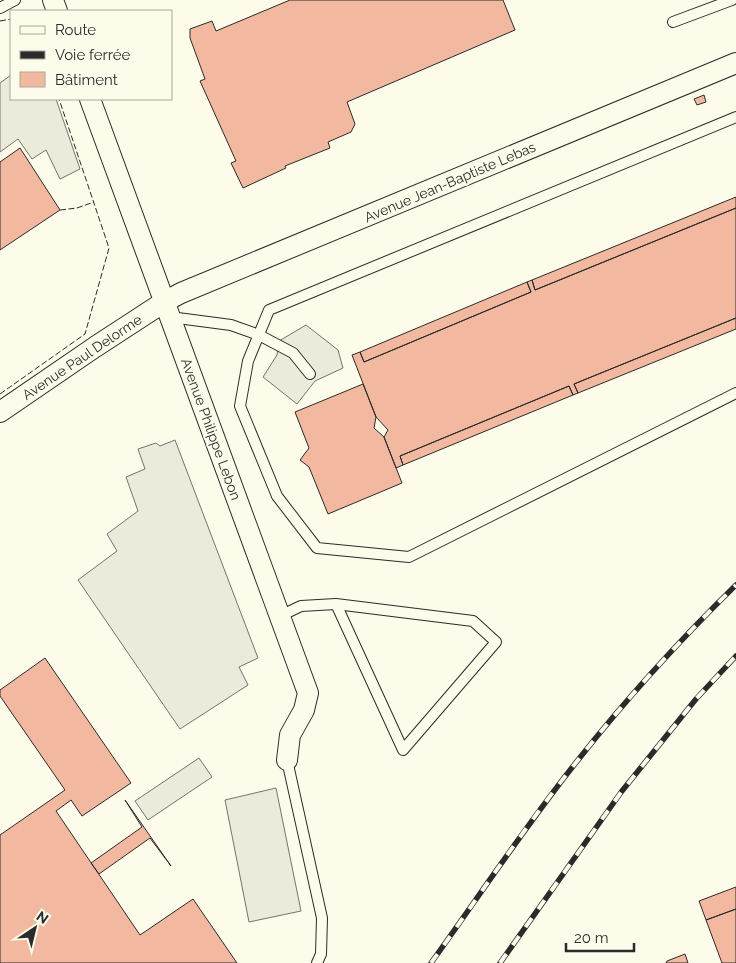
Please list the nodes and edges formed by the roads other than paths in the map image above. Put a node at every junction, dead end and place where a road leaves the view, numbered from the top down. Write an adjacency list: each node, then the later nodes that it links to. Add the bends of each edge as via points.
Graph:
1 (15, 0): 3 (lane)
2 (732, 0): 4 (lane)
3 (0, 8)
4 (673, 22)
5 (736, 63): 8 (street, Avenue Jean-Baptiste Lebas, via 181,293)
6 (90, 100): 8 (street, Avenue Philippe Lebon)
7 (736, 117): 9 (lane, via 269,310)
8 (167, 309): 9 (lane); 12 (street, Avenue Paul Delorme, via 95,347); 14 (street, Avenue Philippe Lebon)
9 (258, 335): 10 (lane, via 293,353); 11 (lane, via 248,361 240,406 277,496 317,548 409,557)
10 (310, 374)
11 (736, 393)
12 (0, 412)
13 (336, 604): 13 (lane, via 403,750 496,642 473,621); 14 (lane, via 301,606)
14 (280, 616): 15 (street, Avenue Philippe Lebon, via 308,693 304,710 290,735)
15 (287, 760): 16 (lane, via 322,918 321,954)
16 (317, 963)

